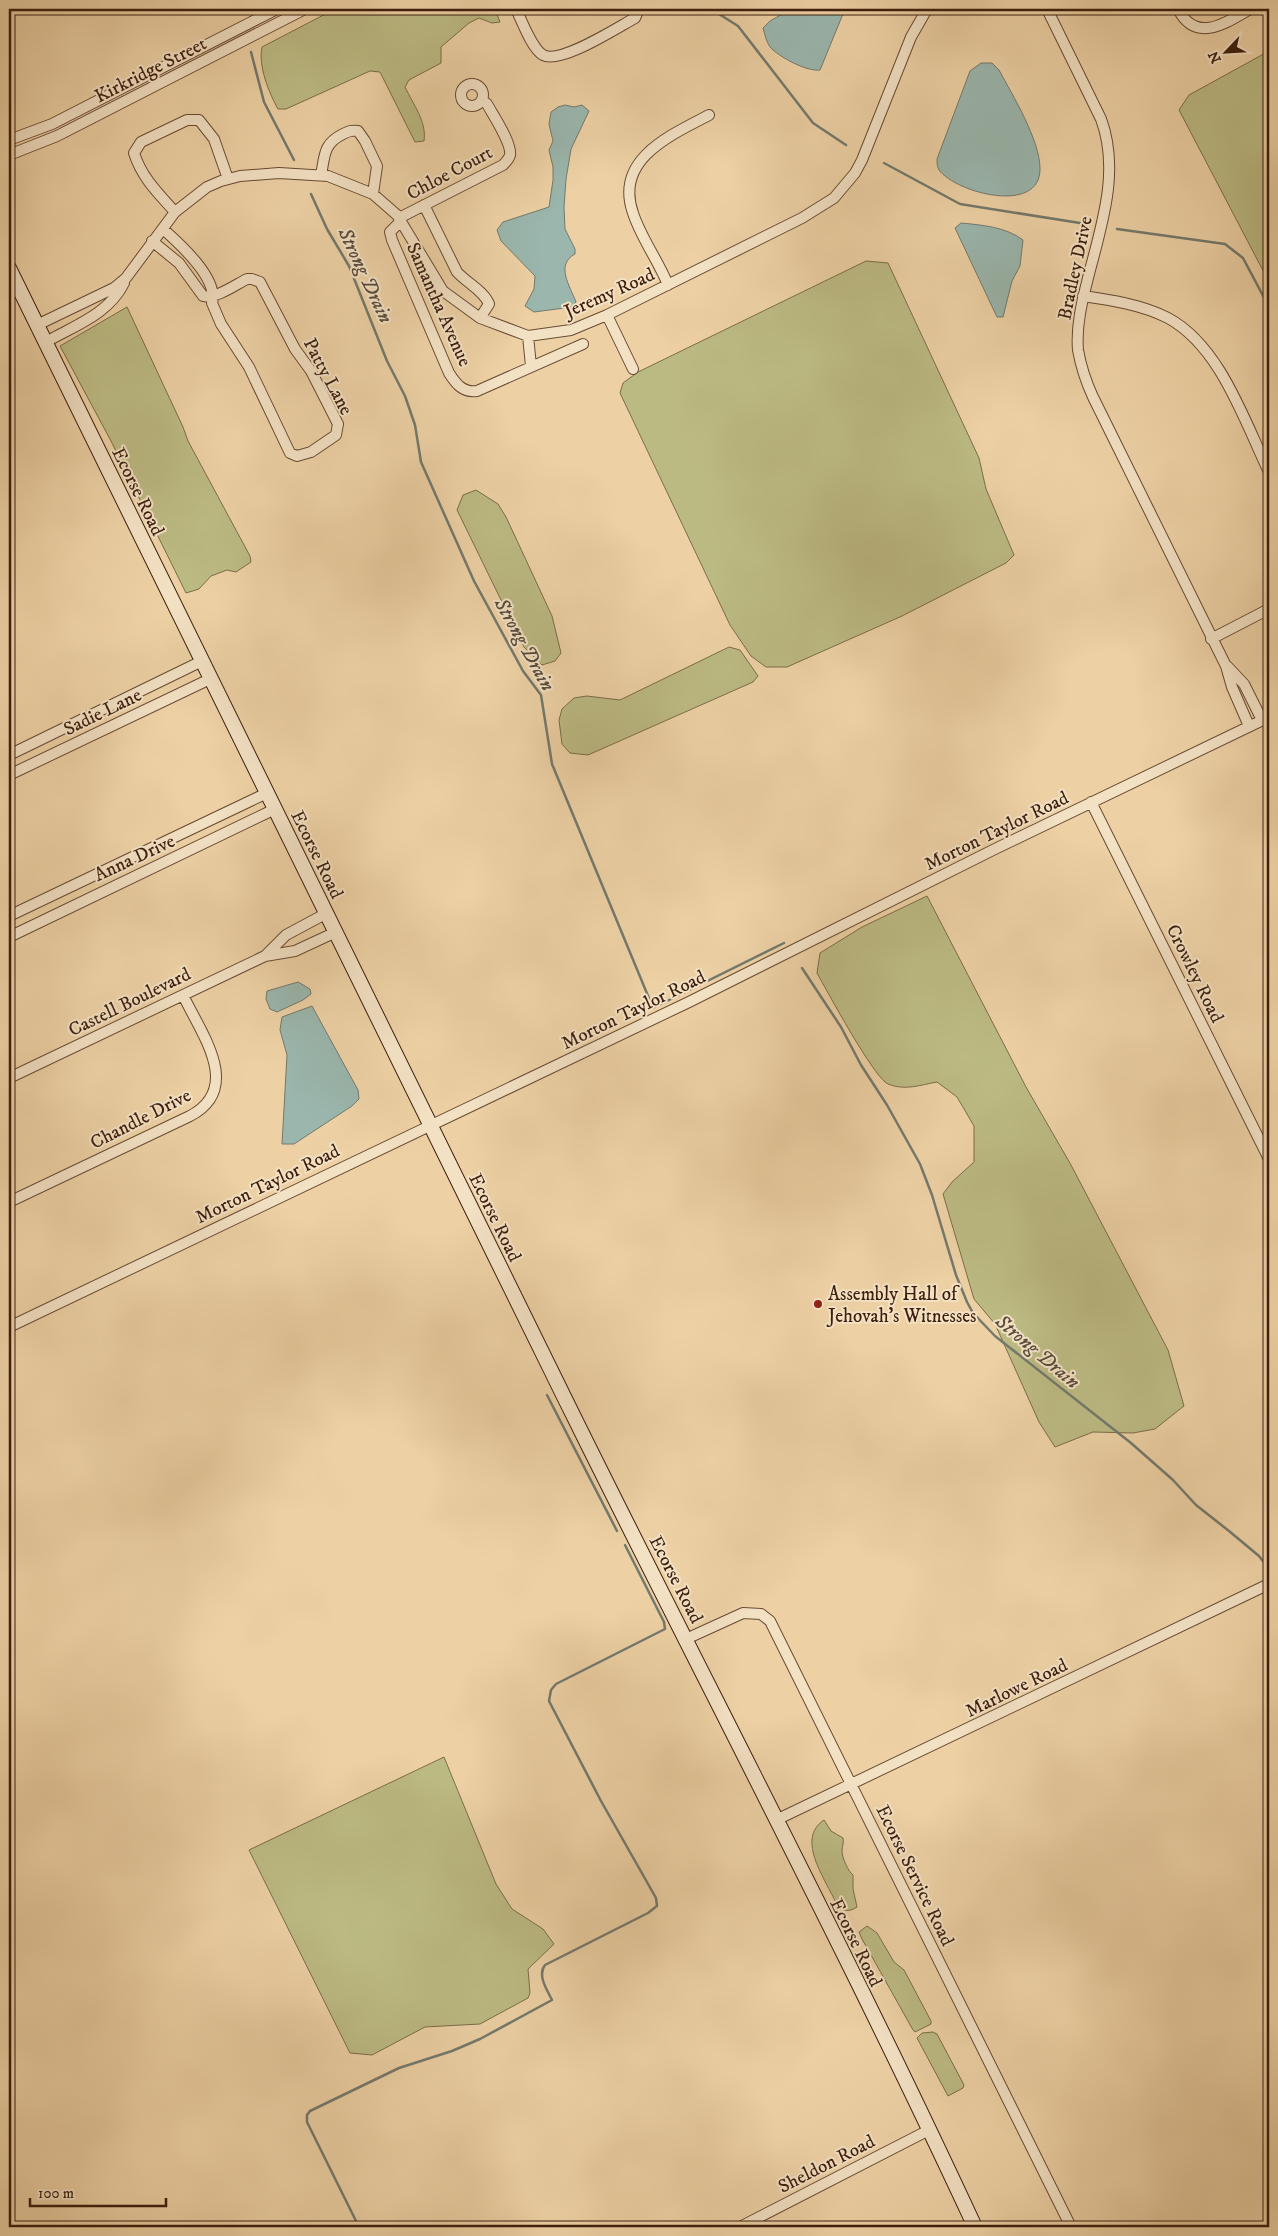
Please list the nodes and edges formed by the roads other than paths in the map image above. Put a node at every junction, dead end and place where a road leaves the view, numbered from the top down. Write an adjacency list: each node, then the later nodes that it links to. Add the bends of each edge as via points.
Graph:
1 (277, 9): 11 (street, Kirkridge Street, via 52,124)
2 (305, 9): 12 (street, Kirkridge Street, via 57,136)
3 (516, 9): 4 (street, via 536,48 552,58 569,53 635,18)
4 (640, 9)
5 (927, 9): 23 (street, Jeremy Road, via 911,37 862,160 839,192 802,218)
6 (1047, 9): 25 (street, Bradley Drive, via 1101,119 1108,142 1110,182)
7 (1178, 9): 8 (street, via 1192,25 1210,28 1221,26)
8 (1250, 9)
9 (482, 100): 16 (street, Chloe Court, via 509,145 508,159 503,165)
10 (709, 116): 23 (street, via 649,150 635,171 630,189 633,215)
11 (9, 140)
12 (9, 155)
13 (320, 175): 14 (street, Jeremy Road, via 270,173); 15 (street, Jeremy Road, via 340,179); 15 (street, via 328,144 350,130 358,131 376,162)
14 (228, 179): 17 (street, Jeremy Road, via 208,187); 17 (street, via 214,139 200,120 186,120 141,142 134,153 138,167)
15 (373, 194): 18 (street, Jeremy Road)
16 (424, 205): 18 (street, Chloe Court); 27 (street, via 457,272 486,297 488,304)
17 (175, 212): 19 (street, Jeremy Road)
18 (400, 219): 27 (street, Jeremy Road, via 443,291); 32 (street, Samantha Avenue, via 390,232 392,240 455,382 470,392 477,391)
19 (163, 229): 20 (street, Jeremy Road); 24 (street, Patty Lane, via 190,253 213,289)
20 (152, 242): 22 (street, Jeremy Road); 24 (street, via 179,263 203,296)
21 (9, 268): 28 (main road, Ecorse Road)
22 (126, 278): 28 (street, Jeremy Road, via 101,296); 30 (street, Jeremy Road, via 107,307)
23 (668, 285): 26 (street, Jeremy Road)
24 (214, 296): 24 (street, Patty Lane, via 212,303 220,324 249,366 290,453 297,456 311,452 336,435 337,420 260,282 247,279)
25 (1083, 296): 34 (street, via 1145,309 1191,334 1222,373); 36 (street, Bradley Drive, via 1078,338 1086,381)
26 (607, 316): 29 (street, Jeremy Road, via 571,330); 33 (street)
27 (480, 318): 29 (street, Jeremy Road)
28 (37, 325): 30 (main road, Ecorse Road)
29 (528, 336): 32 (street)
30 (46, 342): 37 (main road, Ecorse Road)
31 (583, 344): 32 (street, Samantha Avenue)
32 (531, 366)
33 (633, 369)
34 (1269, 472)
35 (1269, 609): 36 (street)
36 (1211, 639): 38 (street, Bradley Drive)
37 (202, 661): 39 (main road, Ecorse Road); 42 (street, Sadie Lane)
38 (1226, 666): 40 (street, Bradley Drive, via 1244,684); 41 (street, Bradley Drive)
39 (210, 679): 43 (street, Sadie Lane); 44 (main road, Ecorse Road)
40 (1266, 718): 41 (street, Morton Taylor Road)
41 (1249, 726): 45 (street, Morton Taylor Road)
42 (9, 755)
43 (9, 775)
44 (267, 793): 46 (main road, Ecorse Road); 48 (street, Anna Drive)
45 (1091, 802): 54 (street, Morton Taylor Road, via 689,1002); 55 (street, Crowley Road)
46 (275, 809): 47 (main road, Ecorse Road); 50 (street, Anna Drive)
47 (327, 913): 49 (main road, Ecorse Road); 51 (street, Castell Boulevard, via 286,935)
48 (9, 916)
49 (336, 932): 51 (street, Castell Boulevard, via 295,951); 54 (main road, Ecorse Road)
50 (9, 937)
51 (265, 956): 52 (street, Castell Boulevard)
52 (183, 995): 53 (street, Castell Boulevard); 56 (street, Chandle Drive, via 216,1068 216,1088 206,1105 190,1116)
53 (9, 1078)
54 (430, 1125): 57 (street, Morton Taylor Road); 59 (main road, Ecorse Road)
55 (1269, 1159)
56 (9, 1202)
57 (9, 1327)
58 (1269, 1584): 60 (street, Marlowe Road)
59 (686, 1639): 60 (street, Ecorse Service Road, via 743,1612 755,1612 767,1618); 61 (main road, Ecorse Road)
60 (852, 1785): 61 (street, Marlowe Road); 67 (street, Ecorse Service Road)
61 (776, 1820): 62 (main road, Ecorse Road)
62 (929, 2130): 63 (main road, Ecorse Road); 64 (street, Sheldon Road)
63 (954, 2181): 65 (main road, Ecorse Road); 66 (main road, Ecorse Road)
64 (740, 2227)
65 (976, 2227)
66 (982, 2227)
67 (1071, 2227)

